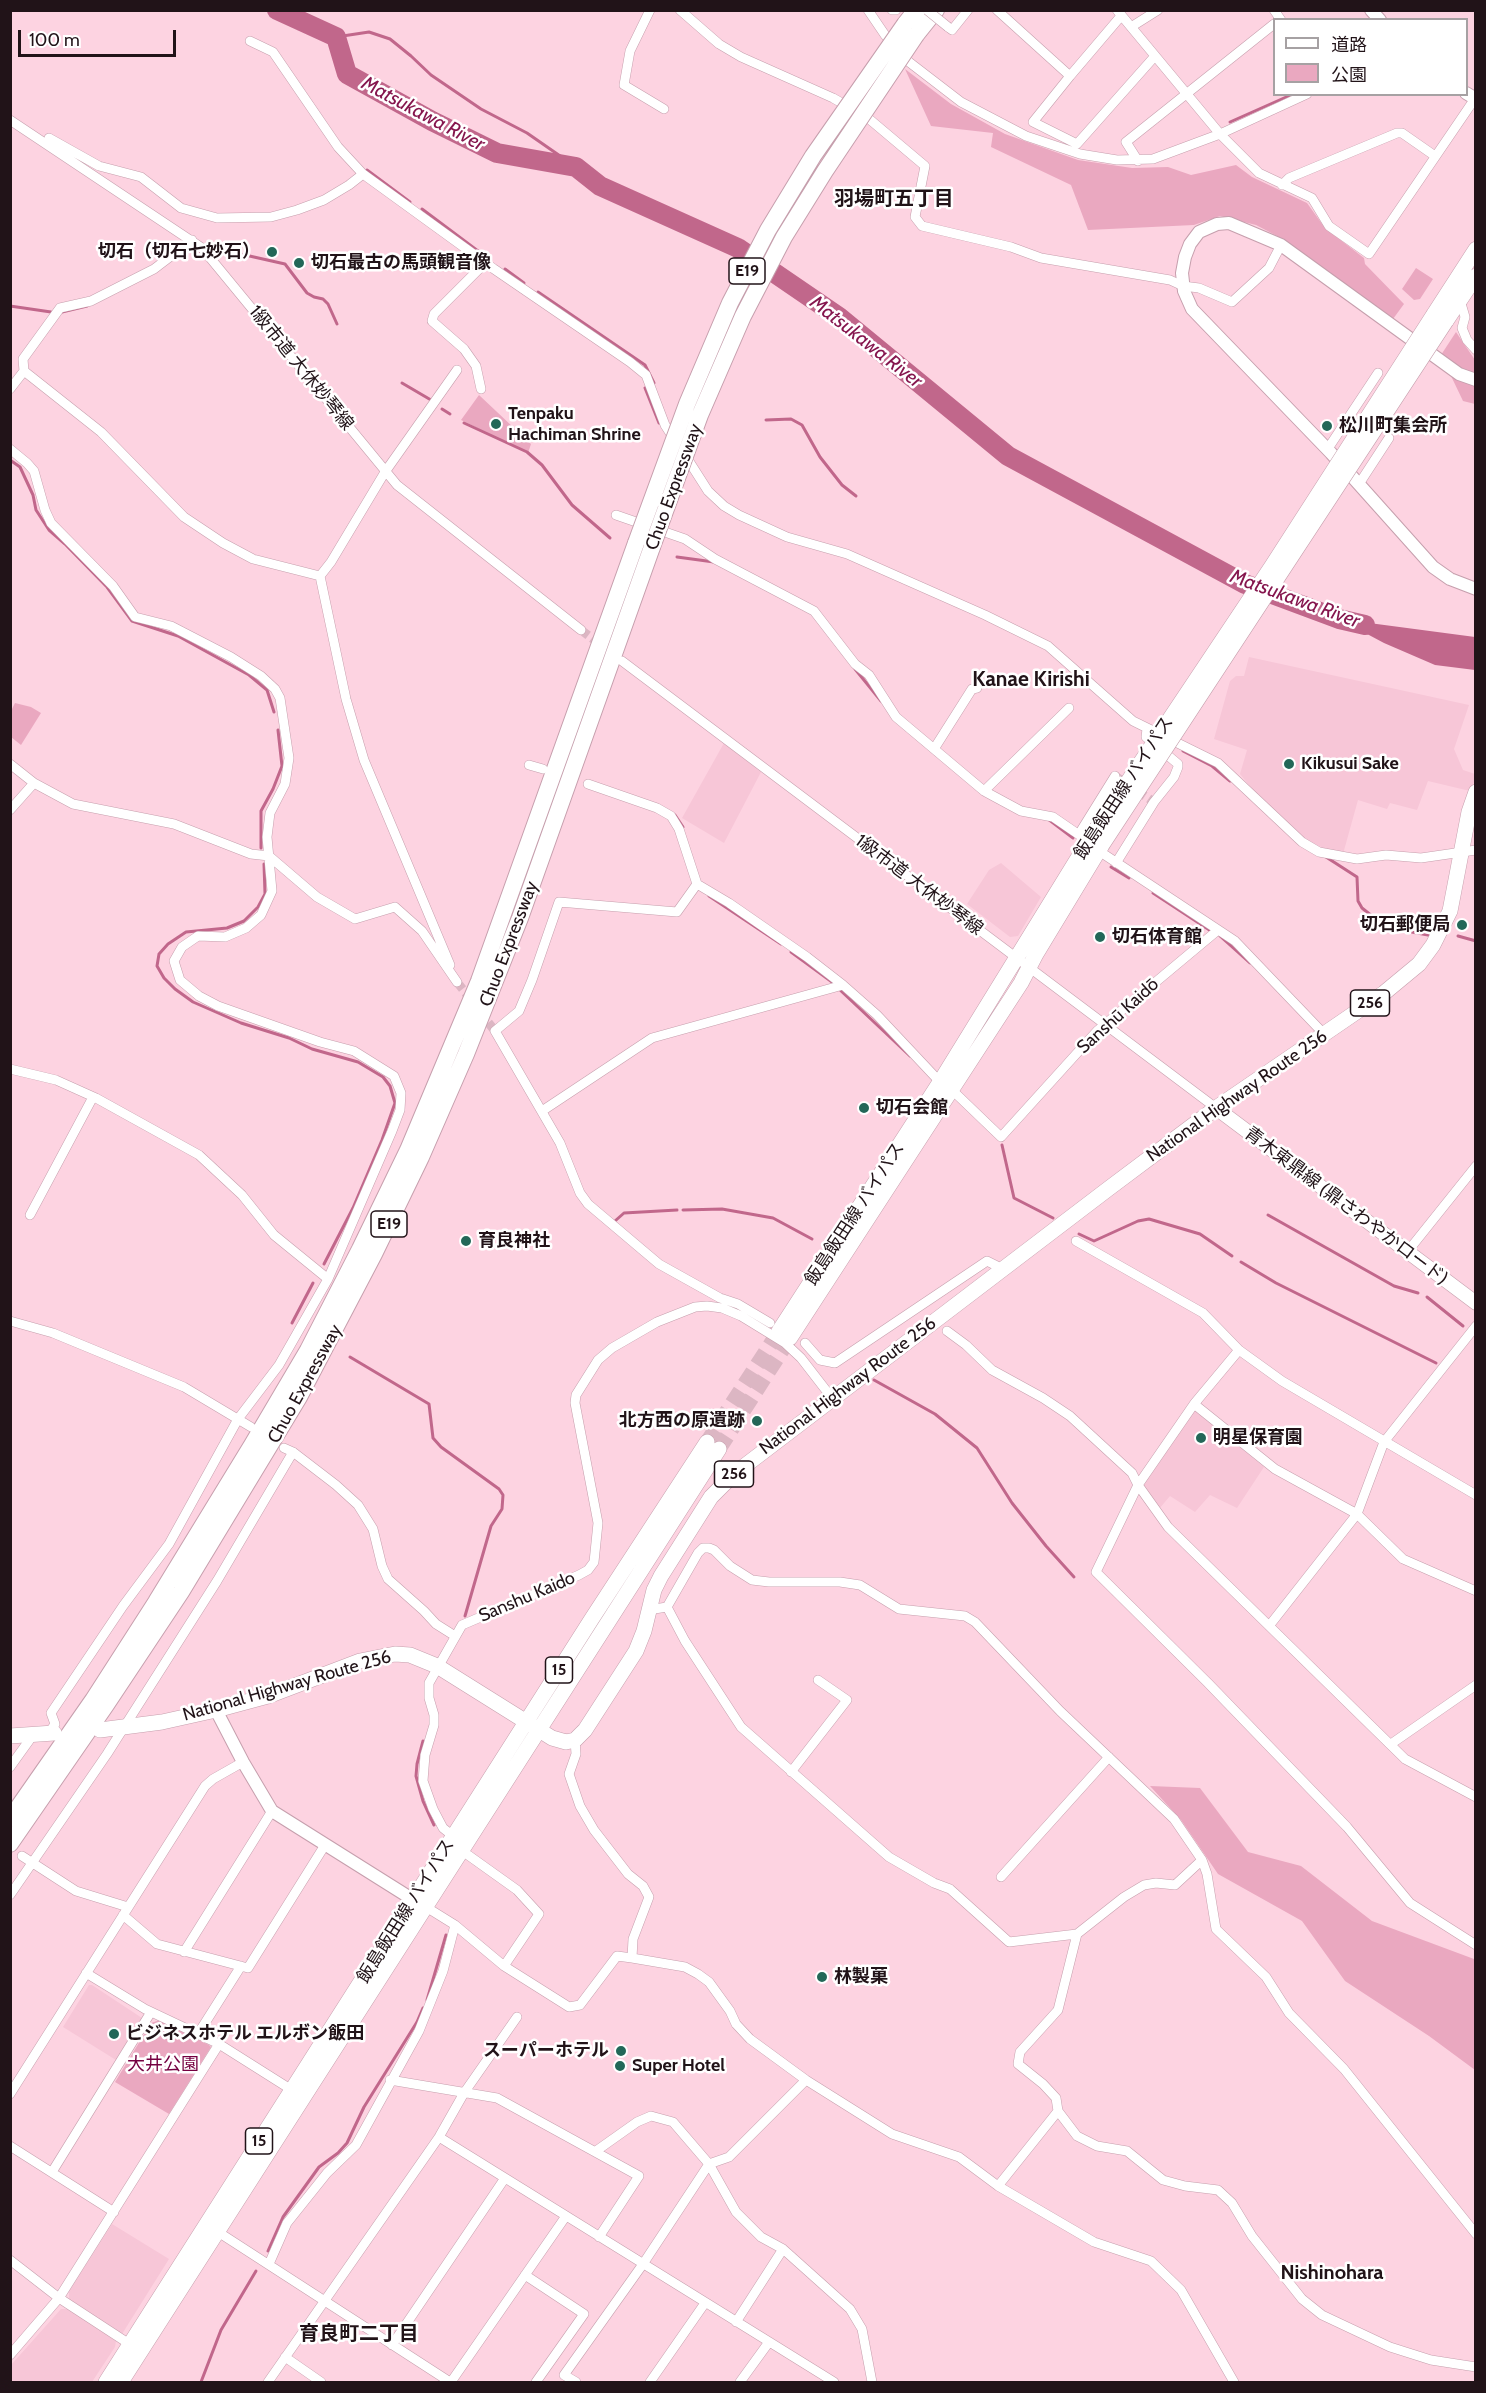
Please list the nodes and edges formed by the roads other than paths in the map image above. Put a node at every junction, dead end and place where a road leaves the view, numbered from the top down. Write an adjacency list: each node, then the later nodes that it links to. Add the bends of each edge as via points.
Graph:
1 (650, 10): 20 (street, via 630,51 624,85)
2 (680, 10): 33 (street, via 719,44 741,57 868,118 925,166 915,217 922,226 1041,258 1170,280)
3 (868, 10): 25 (street, via 910,62 961,102 992,120 1060,148)
4 (916, 10): 11 (highway, Chuo Expressway / E19)
5 (927, 10): 7 (street, bridge, via 952,30)
6 (936, 10): 11 (highway, Chuo Expressway / E19)
7 (968, 10)
8 (997, 10): 16 (street)
9 (1158, 10): 13 (street)
10 (1119, 13): 13 (street); 16 (street)
11 (902, 20): 49 (highway, Chuo Expressway / E19, bridge, via 819,147 730,303 692,393)
12 (1273, 26): 17 (street)
13 (1131, 27): 15 (street)
14 (250, 41): 26 (street, via 273,52 338,147)
15 (1155, 56): 16 (street, via 1077,144 1033,122); 17 (street)
16 (1070, 76)
17 (1186, 94): 22 (street); 25 (street, via 1126,142)
18 (1303, 96): 22 (street)
19 (1473, 97): 24 (street)
20 (664, 109)
21 (10, 120): 23 (street, 1級市道 大休妙琴線)
22 (1220, 134): 25 (street); 27 (street, via 1259,173)
23 (35, 135): 26 (street, via 99,165 141,177 181,208 217,219 271,217 297,210 324,200); 28 (street, 1級市道 大休妙琴線)
24 (1435, 156): 27 (street, via 1397,133); 27 (street, via 1369,254 1329,225 1312,198)
25 (1138, 161)
26 (363, 174): 31 (street)
27 (1282, 184)
28 (192, 240): 38 (street, via 154,269 91,302 60,308 23,359); 46 (street, 1級市道 大休妙琴線, via 226,276)
29 (1281, 245): 33 (street, via 1269,268 1232,302 1199,288); 33 (street, via 1240,226 1217,224 1199,232 1190,244); 40 (street, via 1459,374)
30 (1476, 249): 35 (main road, 飯島飯田線 バイパス)
31 (485, 262): 42 (street, via 434,314 432,321 464,349 476,366); 56 (street, via 645,375 665,425 708,491 724,506 772,531 847,554 1023,632 1048,646)
32 (1476, 276): 34 (main road, 飯島飯田線 バイパス)
33 (1183, 286): 45 (street, via 1192,309)
34 (1460, 300): 35 (main road, 飯島飯田線 バイパス); 36 (street, via 1466,317 1462,328)
35 (1440, 317): 67 (main road, 飯島飯田線 バイパス, bridge)
36 (1476, 350)
37 (457, 370): 46 (street)
38 (24, 371): 41 (street); 50 (street, via 101,432 184,517 253,559)
39 (1378, 373): 45 (street)
40 (1476, 380)
41 (10, 389)
42 (481, 389)
43 (1389, 438): 47 (street)
44 (10, 449): 69 (street, via 34,471 51,523 113,586 135,617 171,626 231,657 275,689 280,698 289,758 285,784 270,813)
45 (1327, 450): 47 (street)
46 (385, 472): 50 (street); 52 (street, 1級市道 大休妙琴線)
47 (1359, 484): 51 (street, via 1432,567)
48 (616, 515): 57 (street, via 685,539 715,560 813,611 855,664 869,675 896,717)
49 (644, 545): 128 (highway, Chuo Expressway / E19, via 479,981 408,1150 360,1249 308,1350 246,1455 143,1622); 131 (highway, Chuo Expressway / E19, via 512,939 435,1126 374,1254 288,1415 181,1592)
50 (320, 576): 69 (street, via 346,699 364,760 457,981 422,931 395,907 355,919 317,897)
51 (1476, 589)
52 (581, 630)
53 (622, 661): 73 (street, 1級市道 大休妙琴線)
54 (977, 688): 57 (street, via 972,689)
55 (1069, 708): 64 (street)
56 (1146, 729): 68 (street, via 1218,764 1302,842 1319,852 1357,859 1386,855 1421,858); 70 (street, via 1146,737 1178,767)
57 (934, 749): 64 (street)
58 (10, 764): 62 (street)
59 (529, 765): 60 (street)
60 (543, 769)
61 (1115, 776): 67 (street)
62 (34, 783): 66 (street); 69 (street, via 73,804 174,824 251,854)
63 (588, 784): 71 (street, via 671,816)
64 (984, 791): 67 (street, via 1021,811 1053,817)
65 (1476, 792): 68 (main road, National Highway Route 256 / 256, via 1469,812)
66 (10, 810)
67 (1092, 842): 70 (street); 73 (main road, 飯島飯田線 バイパス); 74 (main road, 飯島飯田線 バイパス)
68 (1468, 852): 77 (main road, National Highway Route 256 / 256, via 1444,927 1427,955 1390,988)
69 (269, 856): 88 (street, via 272,891 261,915 237,934 198,936 177,953 174,961 180,980 218,1006 354,1051 394,1076 401,1093 400,1110)
70 (1116, 863): 72 (street)
71 (697, 884): 75 (street); 82 (street, via 677,912 559,902 519,1011 495,1032)
72 (1218, 930): 76 (street, Sanshū Kaidō); 77 (street, via 1250,955)
73 (1016, 958): 74 (street, 1級市道 大休妙琴線); 79 (main road, 飯島飯田線 バイパス)
74 (1030, 968): 76 (street, 1級市道 大休妙琴線); 79 (main road, 飯島飯田線 バイパス)
75 (843, 985): 79 (street); 82 (street, via 652,1038)
76 (1104, 1025): 79 (street, via 1001,1137); 81 (street, 1級市道 大休妙琴線)
77 (1324, 1034): 81 (main road, National Highway Route 256 / 256)
78 (10, 1069): 80 (street, via 57,1080)
79 (945, 1085): 92 (main road, 飯島飯田線 バイパス)
80 (93, 1097): 84 (street); 88 (street, via 199,1155 242,1195 274,1235)
81 (1216, 1108): 86 (main road, 青木東鼎線 (鼎さわやかロード)); 87 (main road, National Highway Route 256 / 256)
82 (542, 1111): 92 (street, via 588,1204 659,1264 738,1304)
83 (1476, 1166): 86 (street)
84 (30, 1215)
85 (1076, 1241): 95 (street, via 1203,1313)
86 (1408, 1251): 89 (main road, 青木東鼎線 (鼎さわやかロード))
87 (1002, 1269): 94 (street, via 987,1261 835,1363 820,1360); 96 (main road, National Highway Route 256 / 256)
88 (328, 1279): 98 (street, via 279,1365)
89 (1476, 1303)
90 (10, 1321): 98 (street, via 53,1333 184,1387)
91 (1476, 1326): 100 (street)
92 (780, 1331)
93 (947, 1331): 101 (street, via 992,1370 1070,1416 1132,1473)
94 (806, 1344)
95 (1239, 1350): 97 (street); 100 (street, via 1282,1381)
96 (832, 1398): 106 (main road, National Highway Route 256 / 256, via 734,1474 711,1497 661,1576); 108 (street, Sanshu Kaido, via 785,1343 722,1308 695,1307 657,1322 612,1348 598,1360 576,1395 598,1522 594,1562 579,1575 462,1625)
97 (1194, 1404): 101 (street); 103 (street, via 1275,1469)
98 (238, 1419): 99 (street); 117 (street, via 169,1544 51,1713 55,1724)
99 (251, 1427)
100 (1384, 1442): 102 (street); 103 (street)
101 (1138, 1485): 107 (street, via 1168,1527); 141 (street, via 1096,1572 1342,1822 1410,1903)
102 (1476, 1495)
103 (1358, 1514): 104 (street, via 1402,1559); 107 (street)
104 (1476, 1591)
105 (667, 1607): 106 (street); 122 (street, via 698,1552 709,1548 752,1580 850,1584 899,1609 965,1616); 125 (street, via 741,1727)
106 (648, 1611): 120 (main road, National Highway Route 256 / 256, via 636,1651)
107 (1269, 1626): 121 (street)
108 (455, 1636): 109 (street); 114 (street, via 436,1624 388,1579 373,1529 363,1511 289,1450 217,1581)
109 (437, 1666): 112 (main road, National Highway Route 256, via 410,1655 380,1655 268,1696); 113 (main road, National Highway Route 256); 129 (street, via 429,1683 434,1725 425,1755 423,1781 443,1828)
110 (818, 1680): 125 (street, via 847,1700)
111 (1476, 1685): 121 (street)
112 (216, 1710): 114 (main road, National Highway Route 256); 123 (street)
113 (526, 1722): 116 (main road, National Highway Route 256); 116 (main road, 飯島飯田線 バイパス / 15, via 713,1445); 129 (main road, 飯島飯田線 バイパス / 15)
114 (123, 1728): 115 (main road, National Highway Route 256); 134 (street)
115 (100, 1730)
116 (540, 1730): 120 (main road, National Highway Route 256, via 559,1741); 137 (main road, 飯島飯田線 バイパス / 15)
117 (52, 1733): 118 (main road)
118 (33, 1735): 119 (main road); 124 (street)
119 (10, 1736)
120 (575, 1740): 143 (street, via 576,1754 569,1774 580,1806 594,1830 649,1897 633,1939)
121 (1392, 1744): 126 (street, via 1405,1759)
122 (1109, 1757): 133 (street, via 1174,1819); 135 (street)
123 (243, 1762): 127 (street); 138 (street, via 205,1786)
124 (10, 1767)
125 (791, 1772): 140 (street, via 889,1857 950,1889 1009,1942)
126 (1476, 1797)
127 (272, 1811): 130 (street); 142 (street)
128 (10, 1819)
129 (453, 1836): 137 (main road, 飯島飯田線 バイパス / 15)
130 (325, 1845): 137 (street); 144 (street, via 248,1968)
131 (16, 1850): 134 (street)
132 (468, 1855): 145 (street, via 517,1890 539,1914)
133 (1202, 1860): 140 (street, via 1175,1885 1144,1885); 167 (street, via 1216,1929 1266,1977 1289,2013 1344,2069)
134 (32, 1865): 136 (street); 138 (street, via 76,1891)
135 (1001, 1877)
136 (10, 1895)
137 (420, 1904): 139 (street); 153 (main road, 飯島飯田線 バイパス / 15)
138 (126, 1911): 142 (street, via 157,1944); 146 (street)
139 (454, 1925): 145 (street); 151 (street, via 443,1971 419,2031)
140 (1077, 1934): 156 (street, via 1058,2010 1020,2052 1018,2064 1056,2098)
141 (1476, 1945)
142 (184, 1952): 144 (street)
143 (633, 1958): 145 (street, via 617,1956 580,2005 569,2007); 152 (street, via 685,1967 698,1974 709,1982 750,2039)
144 (241, 1966): 149 (street)
145 (504, 1966)
146 (86, 1973): 147 (street); 155 (street)
147 (150, 2012): 149 (street); 161 (street)
148 (518, 2017): 154 (street)
149 (198, 2034): 150 (street)
150 (219, 2044): 153 (street); 164 (street)
151 (390, 2080): 154 (street); 171 (street, via 356,2145 327,2173 287,2223)
152 (806, 2080): 160 (street, via 729,2157); 163 (street, via 892,2134 959,2157)
153 (298, 2093): 166 (main road, 飯島飯田線 バイパス / 15)
154 (464, 2093): 157 (street); 159 (street, via 496,2098)
155 (10, 2094)
156 (1058, 2111): 163 (street); 183 (street, via 1077,2136 1097,2146 1127,2151 1163,2180 1218,2190 1232,2203 1252,2236 1302,2299 1322,2315 1400,2350)
157 (440, 2137): 162 (street); 175 (street)
158 (10, 2146): 161 (street)
159 (596, 2151): 160 (street, via 637,2121 651,2116 673,2122); 168 (street, via 639,2176)
160 (709, 2164): 169 (street, via 736,2212 761,2237); 172 (street)
161 (52, 2172): 164 (street)
162 (505, 2178): 165 (street); 179 (street)
163 (998, 2186): 195 (street, via 1094,2242 1151,2261 1181,2290)
164 (114, 2211): 174 (street)
165 (566, 2216): 168 (street); 173 (street)
166 (212, 2228): 171 (street); 180 (main road, 飯島飯田線 バイパス / 15)
167 (1476, 2234)
168 (599, 2237): 172 (street)
169 (783, 2249): 177 (street); 194 (street, via 850,2309 862,2330)
170 (10, 2260): 174 (street)
171 (269, 2264): 175 (street)
172 (643, 2264): 176 (street); 190 (street, via 564,2375)
173 (525, 2275): 188 (street); 189 (street, via 584,2314)
174 (59, 2298): 180 (street); 181 (street)
175 (324, 2300): 179 (street); 182 (street)
176 (705, 2303): 177 (street); 191 (street)
177 (736, 2322): 178 (street)
178 (769, 2342): 192 (street); 193 (street)
179 (392, 2345): 188 (street)
180 (136, 2348): 184 (main road, 飯島飯田線 バイパス / 15); 185 (main road, 飯島飯田線 バイパス / 15)
181 (10, 2355)
182 (285, 2357): 186 (street); 187 (street)
183 (1476, 2367)
184 (106, 2382)
185 (121, 2382)
186 (268, 2382)
187 (321, 2382)
188 (450, 2382)
189 (536, 2382)
190 (576, 2382)
191 (650, 2382)
192 (740, 2382)
193 (833, 2382)
194 (872, 2382)
195 (1234, 2382)

